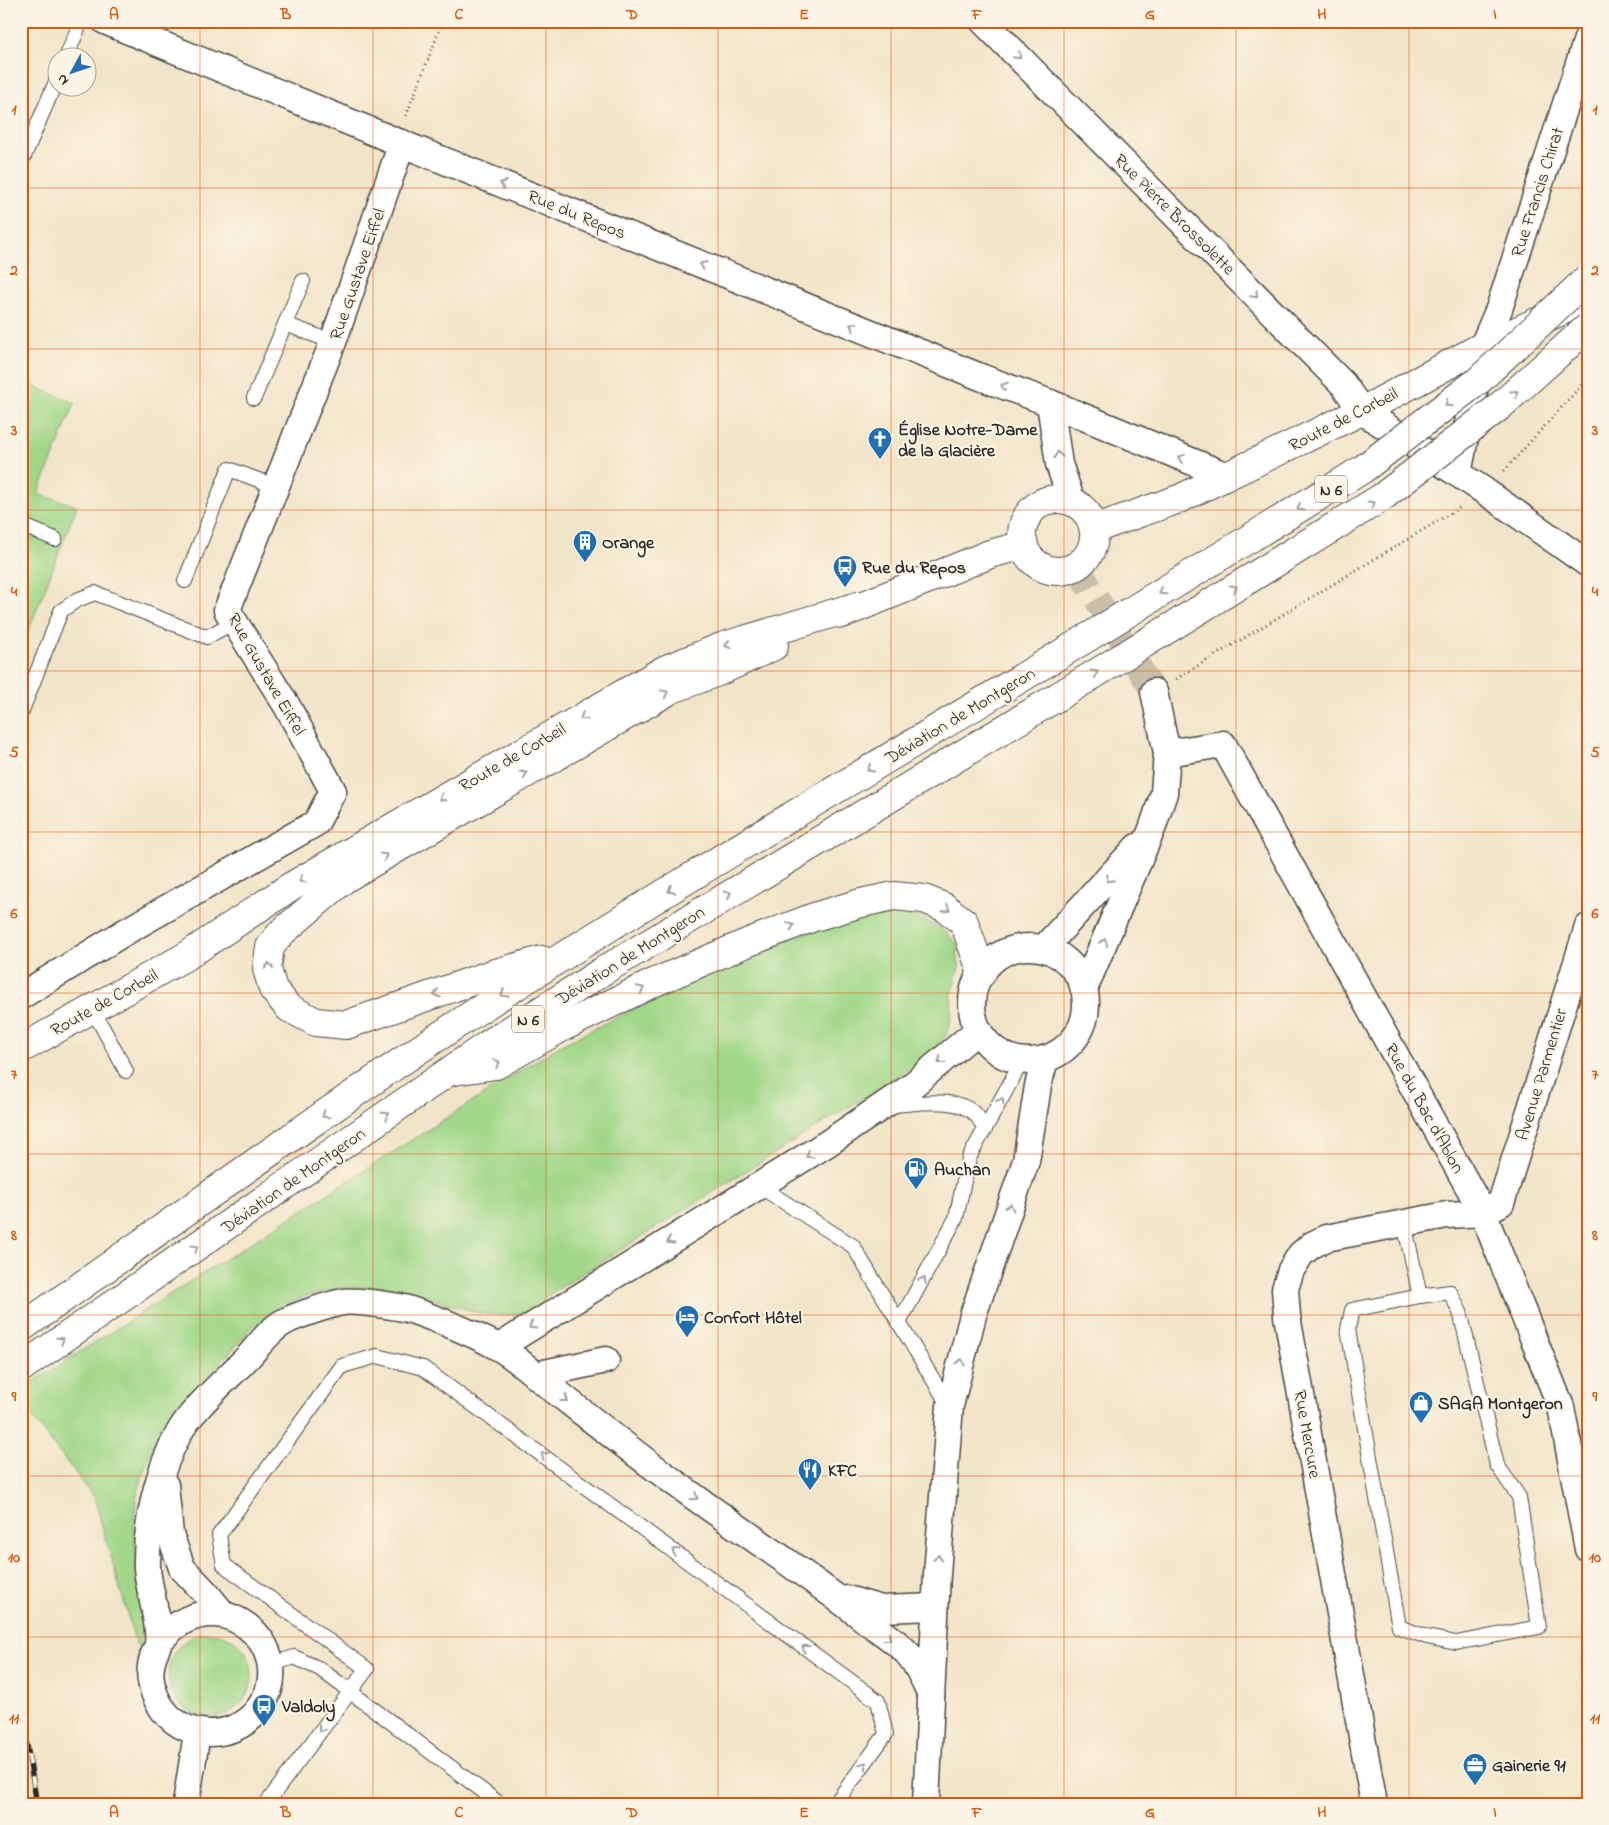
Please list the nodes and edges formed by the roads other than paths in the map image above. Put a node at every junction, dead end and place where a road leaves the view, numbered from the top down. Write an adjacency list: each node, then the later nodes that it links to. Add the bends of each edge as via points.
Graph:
1 (81, 21): 5 (lane)
2 (105, 21): 7 (street, Rue du Repos)
3 (983, 21): 18 (street, Rue Pierre Brossolette, one-way to 18, via 1343,384)
4 (1588, 36): 15 (street, Rue Francis Chirat, via 1499,309)
5 (70, 48)
6 (49, 98): 8 (lane)
7 (402, 143): 14 (street, Rue Gustave Eiffel); 17 (street, Rue du Repos, one-way to 7)
8 (21, 163)
9 (1588, 278): 38 (main road, Déviation de Montgeron / N 6, one-way to 38, bridge, via 1478,381 1363,470)
10 (303, 281): 12 (lane)
11 (1588, 298): 15 (main road, Route de Corbeil)
12 (285, 324): 14 (lane); 16 (lane)
13 (1588, 327): 48 (main road, Déviation de Montgeron / N 6, one-way to 13, bridge, via 603,971 1381,498 1500,407)
14 (333, 342): 21 (street, Rue Gustave Eiffel)
15 (1483, 346): 18 (main road, Route de Corbeil); 19 (street, Rue Francis Chirat)
16 (254, 398)
17 (1050, 403): 20 (street, Rue du Repos, one-way to 17); 22 (street, one-way to 17, via 1059,464)
18 (1362, 411): 19 (street); 20 (main road, Route de Corbeil)
19 (1458, 474): 27 (street)
20 (1227, 476): 24 (main road, Route de Corbeil, via 1179,499)
21 (277, 487): 28 (lane, via 229,468); 30 (street, Rue Gustave Eiffel, via 227,610)
22 (1072, 502): 24 (main road, via 1082,509); 26 (main road, via 1049,500 1029,512 1022,533)
23 (21, 525): 25 (lane)
24 (1094, 529): 26 (main road, via 1089,553 1076,566 1066,570 1044,568 1035,562)
25 (55, 538)
26 (1024, 545): 29 (main road, Route de Corbeil, via 990,554)
27 (1588, 564)
28 (185, 582)
29 (858, 606): 35 (main road, Route de Corbeil, one-way to 29, via 672,689 718,672); 39 (main road, Route de Corbeil, one-way to 39, via 724,646 664,670 290,887)
30 (234, 622): 32 (lane, via 206,637 95,593 77,600 61,611); 42 (street, Rue Gustave Eiffel, via 287,706 333,791 316,823)
31 (1154, 692): 33 (street)
32 (21, 713)
33 (1167, 753): 34 (street, via 1164,793); 52 (street, Rue du Bac d'Ablon, via 1223,744)
34 (1152, 829): 37 (street, one-way to 37); 41 (street, one-way to 34)
35 (342, 881): 38 (main road, one-way to 35, via 492,974 346,1026 316,1022 289,1008 273,989 267,969 270,946); 39 (main road, Route de Corbeil, via 287,911)
36 (1588, 927): 52 (street, Avenue Parmentier, via 1501,1203)
37 (1044, 948): 40 (street, via 1015,949 990,962); 41 (street, via 1061,956 1076,970)
38 (567, 954): 56 (main road, Déviation de Montgeron / N 6, one-way to 56, via 384,1074)
39 (188, 955): 43 (main road, Route de Corbeil)
40 (982, 972): 44 (street, via 971,1003); 48 (main road, one-way to 40, via 496,1065 561,1028 653,983 749,942 814,917 894,896 924,899 944,907 964,922)
41 (1085, 987): 46 (street, via 1084,1015 1078,1028 1064,1047)
42 (21, 996)
43 (92, 1008): 45 (main road, Route de Corbeil); 47 (lane)
44 (978, 1030): 46 (street, via 1002,1054); 49 (street, one-way to 49)
45 (21, 1049)
46 (1034, 1060): 50 (lane, one-way to 46); 61 (street, one-way to 46, via 973,1315 1026,1161)
47 (126, 1071)
48 (450, 1072): 59 (main road, Déviation de Montgeron / N 6, one-way to 48)
49 (884, 1106): 50 (lane, via 928,1103 963,1106 976,1116); 51 (street, one-way to 51)
50 (985, 1130): 55 (lane, one-way to 50, via 956,1218 969,1158)
51 (760, 1186): 55 (lane, via 853,1246); 57 (street, one-way to 57)
52 (1484, 1213): 53 (street, Rue Mercure, via 1447,1215); 63 (street, Rue du Bac d'Ablon, via 1561,1407)
53 (1404, 1223): 54 (lane); 77 (street, Rue Mercure, via 1326,1238 1312,1245 1301,1254 1285,1288 1286,1316)
54 (1420, 1296): 54 (lane, via 1450,1292 1460,1312 1497,1465 1519,1497 1539,1627 1456,1643 1400,1627 1348,1328 1352,1310)
55 (899, 1323): 61 (lane)
56 (21, 1328)
57 (499, 1347): 60 (street); 62 (street, via 408,1309 345,1301 283,1322 179,1432)
58 (606, 1360): 60 (street)
59 (21, 1368)
60 (534, 1375): 64 (street, one-way to 64, via 668,1478)
61 (950, 1406): 65 (street, one-way to 61)
62 (164, 1469): 66 (street, via 170,1534 182,1568); 67 (street, via 149,1518 147,1561)
63 (1588, 1549)
64 (837, 1596): 65 (street, via 881,1609); 70 (street, one-way to 70, via 908,1653)
65 (935, 1607): 70 (street)
66 (223, 1614): 67 (street, via 186,1618 170,1628); 68 (street, via 254,1632 265,1648)
67 (159, 1642): 71 (street, via 152,1660 150,1679 155,1697 165,1713 179,1725)
68 (270, 1666): 69 (lane, via 294,1657 320,1669); 71 (street, via 270,1685 263,1704 251,1719 226,1732)
69 (350, 1690): 73 (lane, one-way to 73); 74 (lane); 75 (lane, one-way to 69, via 886,1734 878,1701 423,1368 377,1356 342,1366 219,1535 224,1565 367,1669)
70 (931, 1696): 76 (street)
71 (197, 1733): 72 (street)
72 (186, 1804)
73 (266, 1804)
74 (500, 1804)
75 (834, 1804)
76 (926, 1804)
77 (1374, 1804)

